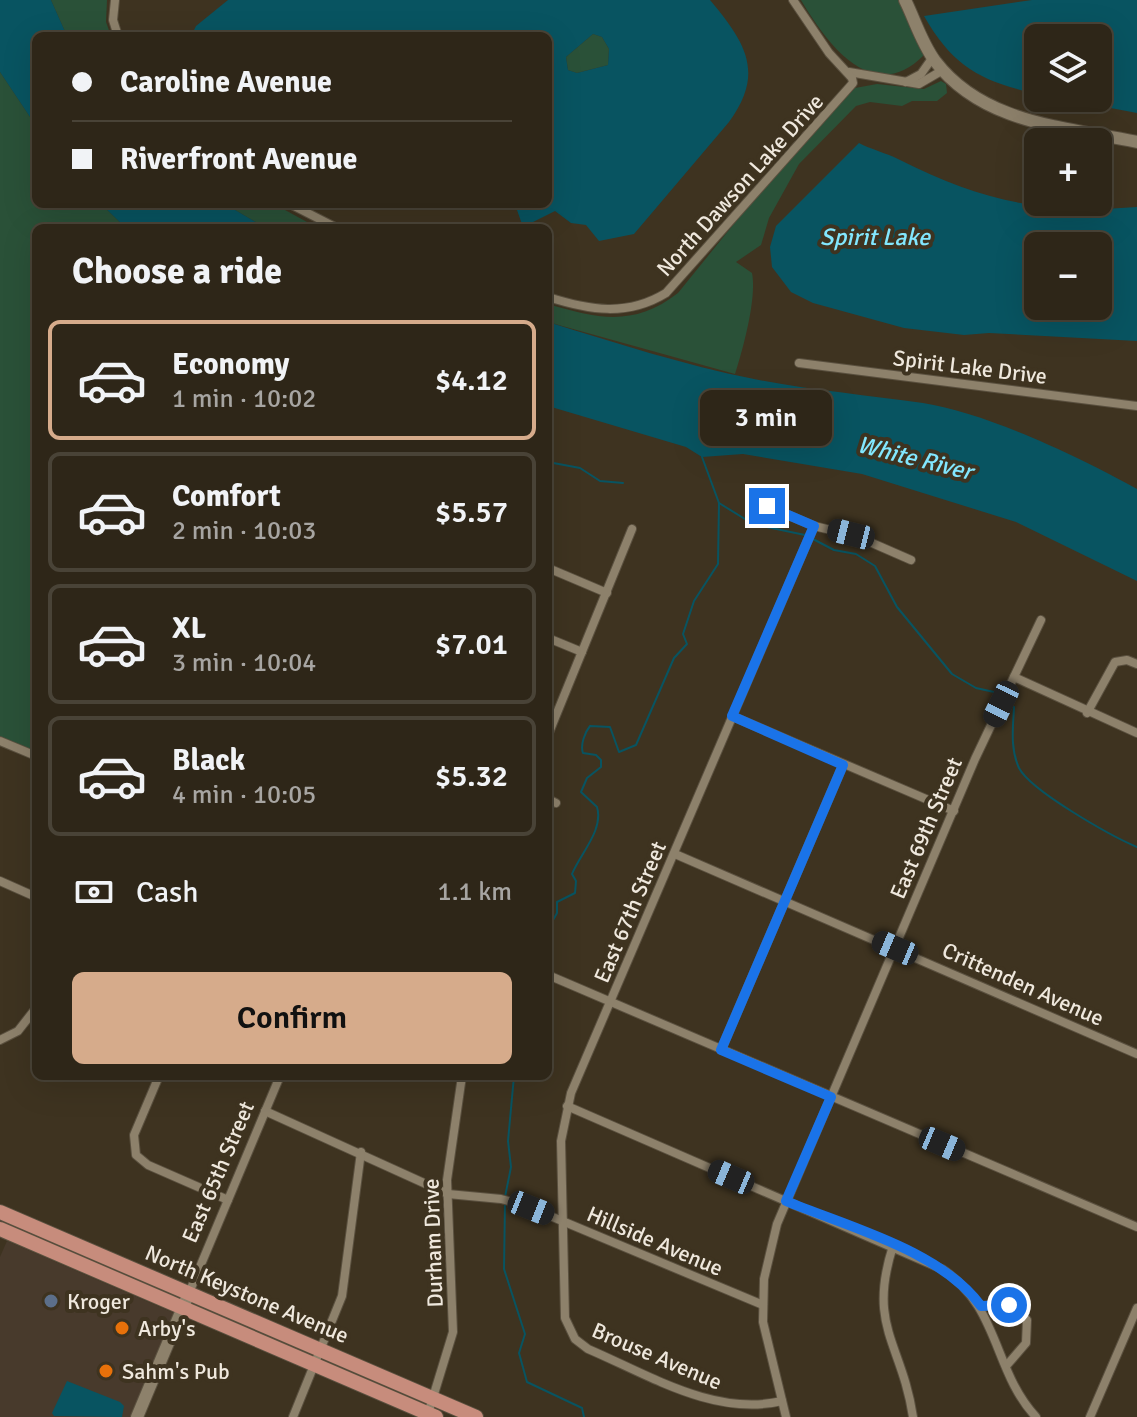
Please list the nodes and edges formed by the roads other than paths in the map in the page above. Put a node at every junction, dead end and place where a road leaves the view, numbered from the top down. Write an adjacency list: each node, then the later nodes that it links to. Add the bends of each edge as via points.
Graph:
1 (793, 0): 7 (street)
2 (905, 0): 5 (street)
3 (114, 3): 4 (street)
4 (118, 32)
5 (933, 57): 6 (street); 8 (street)
6 (943, 70): 8 (street, via 928,81); 9 (street, via 969,94 1008,115)
7 (851, 78): 8 (street); 12 (street, North Dawson Lake Drive, via 842,99 784,157 670,291 614,310)
8 (908, 84)
9 (1137, 142)
10 (298, 208): 11 (street)
11 (329, 224)
12 (552, 298)
13 (799, 363): 14 (street, Spirit Lake Drive)
14 (1137, 406)
15 (767, 506): 16 (street)
16 (814, 526): 18 (street, via 854,535); 27 (street, East 67th Street)
17 (632, 529): 20 (street)
18 (911, 560)
19 (552, 570): 20 (street)
20 (607, 593): 23 (street)
21 (1041, 620): 25 (street, East 69th Street)
22 (552, 640): 23 (street)
23 (582, 652): 28 (street)
24 (1137, 664): 26 (street, via 1115,662)
25 (1014, 677): 26 (street); 33 (street, East 69th Street)
26 (1087, 713): 29 (street)
27 (732, 716): 32 (street); 34 (street, East 67th Street)
28 (552, 725)
29 (1137, 733)
30 (0, 741): 31 (street)
31 (32, 754)
32 (843, 765): 33 (street); 37 (street)
33 (954, 811): 38 (street, East 69th Street)
34 (675, 854): 37 (street, Crittenden Avenue); 40 (street, East 67th Street)
35 (0, 881): 36 (street)
36 (32, 895)
37 (785, 901): 38 (street, Crittenden Avenue); 43 (street)
38 (895, 948): 44 (street, Crittenden Avenue); 48 (street, East 69th Street)
39 (552, 977): 40 (street)
40 (611, 1003): 43 (street); 49 (street, East 67th Street)
41 (32, 1013): 42 (street, via 18,1031)
42 (0, 1040)
43 (721, 1050): 48 (street)
44 (1137, 1054)
45 (157, 1080): 53 (street, via 134,1135 136,1155)
46 (278, 1080): 50 (street, East 65th Street)
47 (461, 1080): 52 (street, Durham Drive)
48 (831, 1097): 54 (street, East 69th Street); 57 (street)
49 (567, 1106): 54 (street); 56 (street, East 67th Street, via 561,1141)
50 (265, 1111): 51 (street, Hillside Avenue); 53 (street, East 65th Street)
51 (361, 1152): 52 (street, Hillside Avenue); 66 (street, via 344,1287)
52 (448, 1194): 56 (street, Hillside Avenue, via 505,1200); 69 (street, Durham Drive, via 455,1316)
53 (228, 1200): 60 (street, East 65th Street)
54 (786, 1201): 59 (street); 61 (street, East 69th Street, via 768,1252)
55 (0, 1212): 60 (main road, North Keystone Avenue)
56 (563, 1221): 61 (street, Hillside Avenue); 65 (street, East 67th Street)
57 (1137, 1227)
58 (0, 1229): 63 (main road, North Keystone Avenue)
59 (893, 1246): 62 (street, via 947,1271); 74 (street, via 883,1279 882,1313)
60 (189, 1293): 63 (street, East 65th Street); 66 (main road, North Keystone Avenue)
61 (763, 1305): 68 (street, East 69th Street, via 767,1348)
62 (981, 1306): 67 (street); 67 (street, via 1012,1305 1027,1320 1027,1340)
63 (183, 1308): 66 (main road, North Keystone Avenue); 70 (street, East 65th Street)
64 (1137, 1308): 76 (street)
65 (569, 1330): 68 (street, Brouse Avenue, via 588,1349 707,1399 742,1406)
66 (318, 1358): 69 (main road, North Keystone Avenue); 71 (street)
67 (1007, 1365): 75 (street)
68 (782, 1401): 73 (street, East 69th Street)
69 (431, 1411): 72 (main road, North Keystone Avenue)
70 (137, 1417)
71 (293, 1417)
72 (476, 1417)
73 (786, 1417)
74 (913, 1417)
75 (1036, 1417)
76 (1090, 1417)

